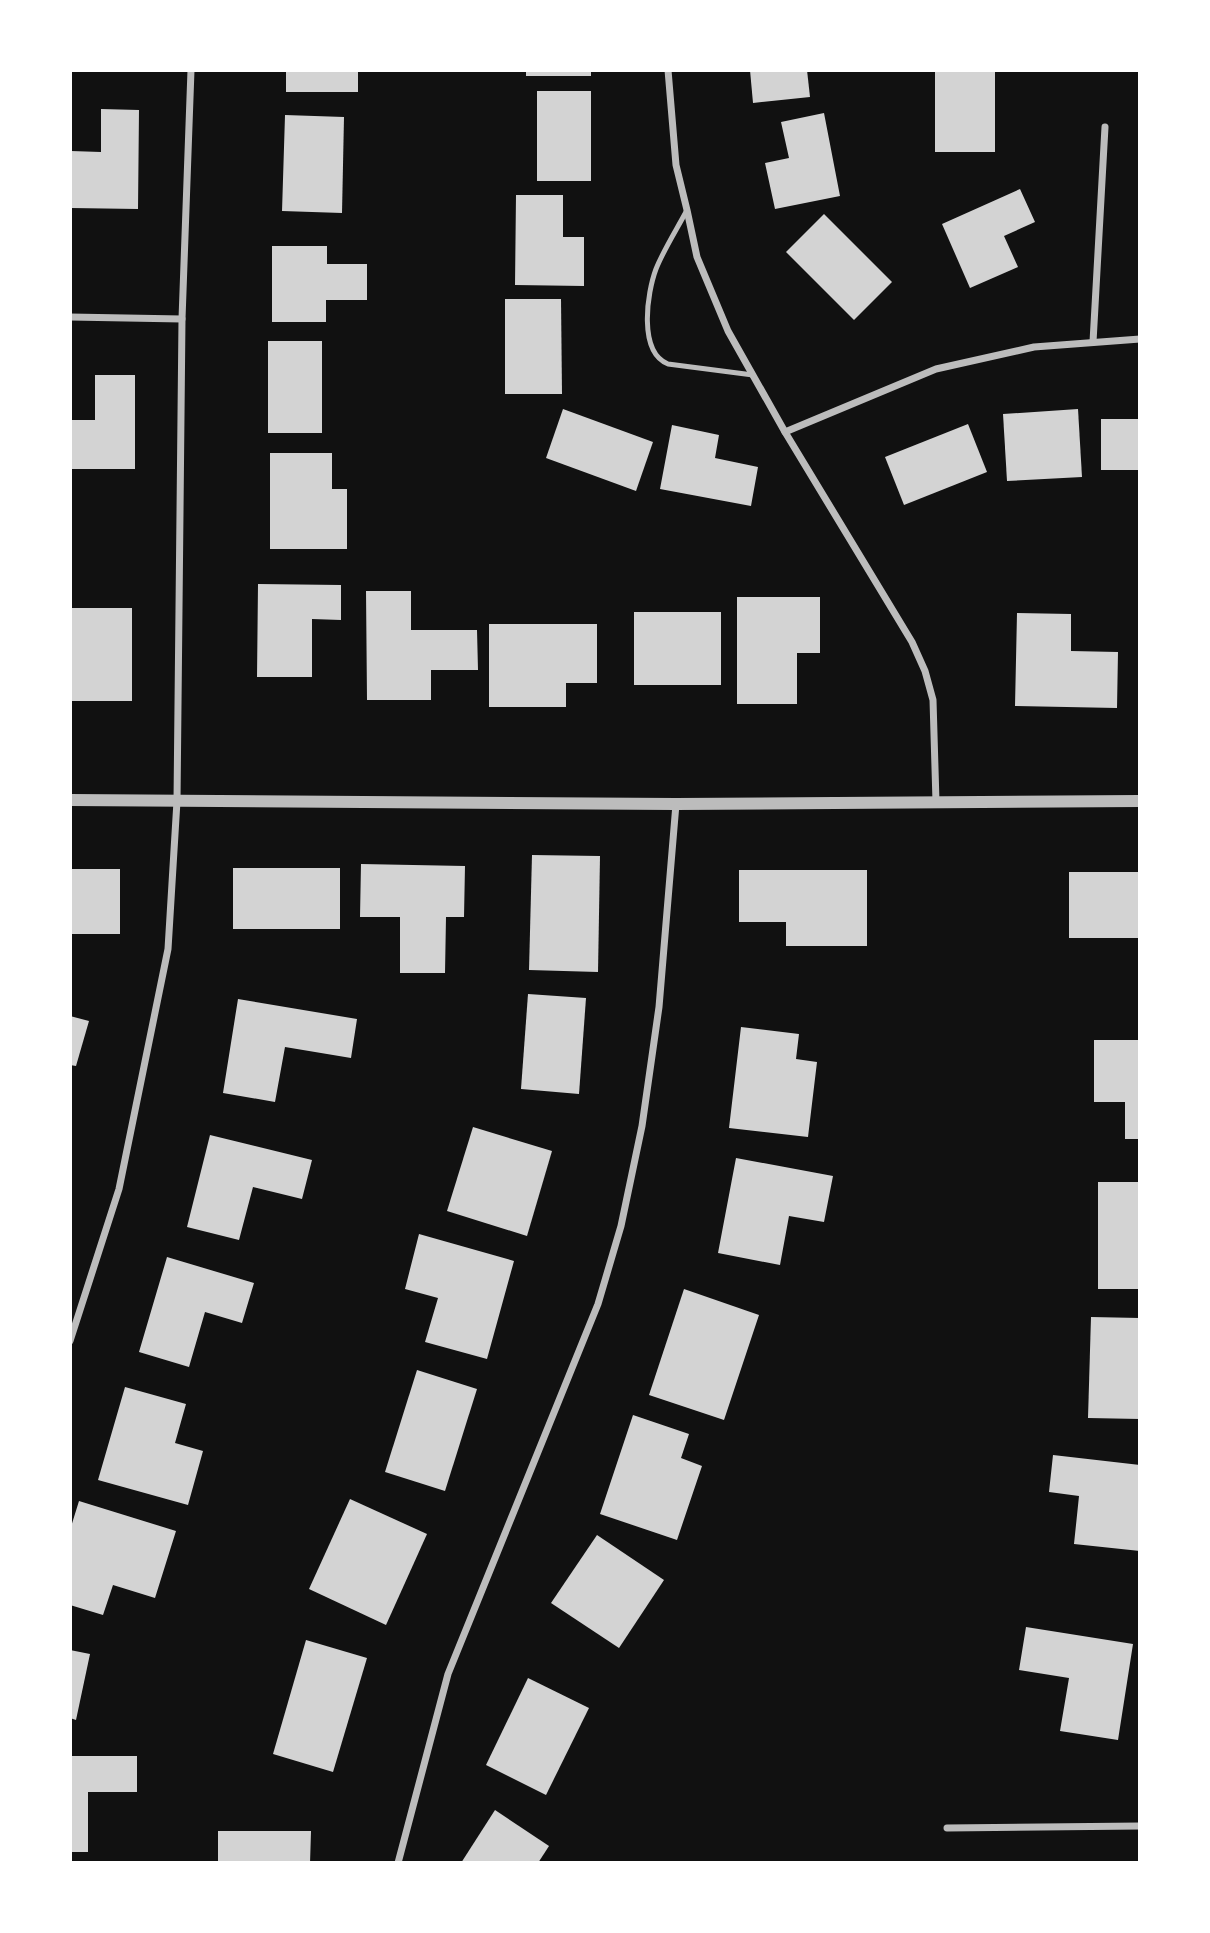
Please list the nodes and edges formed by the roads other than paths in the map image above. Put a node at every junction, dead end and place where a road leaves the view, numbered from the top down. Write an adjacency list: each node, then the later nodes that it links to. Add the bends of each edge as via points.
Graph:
1 (191, 70): 6 (street)
2 (668, 70): 4 (street, via 676,165)
3 (1105, 127): 8 (street)
4 (687, 210): 9 (street, via 697,257 728,331); 9 (lane, via 657,268 650,294 652,350 668,364)
5 (70, 317): 6 (street)
6 (182, 319): 12 (street)
7 (1140, 340): 8 (street)
8 (1093, 342): 10 (street, via 1034,347 936,369)
9 (753, 375): 10 (street)
10 (785, 432): 14 (street, via 925,671 933,700)
11 (70, 800): 12 (street)
12 (177, 801): 15 (street); 16 (street, via 166,962 119,1189)
13 (1140, 801): 14 (street)
14 (936, 802): 15 (street)
15 (676, 804): 19 (street, via 659,1007 621,1226 598,1304 448,1674)
16 (70, 1341)
17 (1140, 1826): 18 (street)
18 (947, 1828)
19 (398, 1863)

